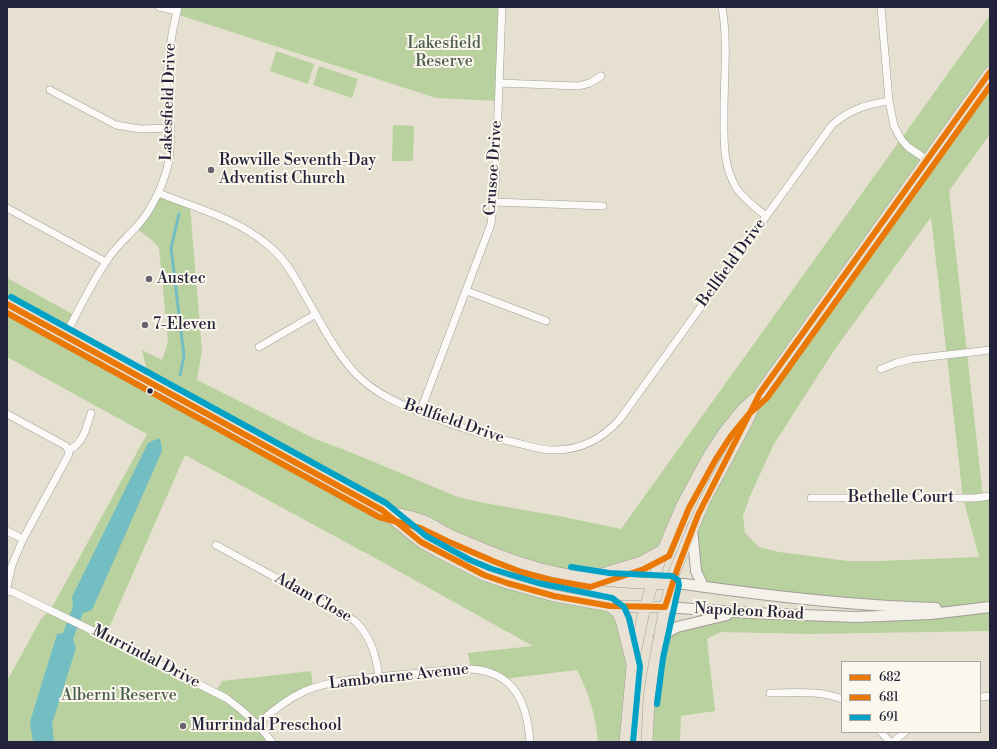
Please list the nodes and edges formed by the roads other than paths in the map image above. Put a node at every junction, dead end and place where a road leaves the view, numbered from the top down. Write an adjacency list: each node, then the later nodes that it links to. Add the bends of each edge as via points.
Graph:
1 (159, 7): 5 (street)
2 (502, 7): 8 (street, Crusoe Drive)
3 (722, 7): 17 (street, via 725,36 725,162 742,195)
4 (881, 7): 10 (street)
5 (177, 9): 11 (street, Lakesfield Drive, via 170,42 168,69 167,89)
6 (990, 72): 12 (main road)
7 (602, 76): 8 (street, via 590,84 578,86)
8 (499, 83): 14 (street, Crusoe Drive)
9 (50, 90): 11 (street, via 116,125 140,129)
10 (889, 101): 12 (street, via 894,126 901,139); 17 (street, Bellfield Drive, via 851,111 832,126)
11 (171, 128): 13 (street, Lakesfield Drive, via 168,164)
12 (927, 160): 27 (main road)
13 (158, 193): 18 (street, Lakesfield Drive, via 144,218); 21 (street, Bellfield Drive, via 232,221 260,238 288,267)
14 (494, 202): 15 (street); 19 (street, Crusoe Drive, via 488,235)
15 (603, 206)
16 (7, 208): 18 (street)
17 (766, 216): 28 (street, Bellfield Drive, via 620,419 598,439 582,446 545,450 472,432)
18 (106, 262): 23 (street, Lakesfield Drive)
19 (467, 291): 22 (street); 28 (street, Crusoe Drive)
20 (7, 304): 23 (main road, Napoleon Road)
21 (316, 314): 24 (street); 28 (street, Bellfield Drive, via 340,353 361,378 388,398)
22 (546, 321)
23 (65, 336): 34 (main road, Napoleon Road)
24 (258, 347)
25 (990, 350): 26 (street, via 911,359)
26 (880, 369)
27 (760, 393): 35 (main road); 39 (main road, via 729,426 709,455 682,505)
28 (420, 412)
29 (91, 413): 31 (street, via 85,433 75,447)
30 (7, 414): 31 (street, via 60,442)
31 (68, 450): 37 (street, via 69,454 63,467)
32 (990, 496): 33 (street, Bethelle Court)
33 (811, 498)
34 (382, 510): 40 (main road, Napoleon Road, via 423,520 479,547 524,564); 46 (main road, Napoleon Road, via 421,542 484,574 536,592)
35 (692, 528): 42 (main road); 43 (main road, via 696,571)
36 (7, 531): 37 (street)
37 (23, 539): 44 (street, via 12,565)
38 (216, 545): 54 (street, Adam Close, via 355,621 372,645)
39 (663, 550): 40 (main road, via 641,562); 41 (main road)
40 (588, 579): 41 (main road, Napoleon Road)
41 (651, 583): 42 (main road, Napoleon Road); 47 (main road)
42 (671, 584): 43 (main road, Napoleon Road); 48 (main road)
43 (702, 586): 50 (main road, Napoleon Road, via 817,602)
44 (7, 587)
45 (7, 591): 57 (street, Murrindal Drive, via 226,698)
46 (610, 606): 47 (main road, Napoleon Road); 53 (main road, via 621,620)
47 (645, 607): 48 (main road, Napoleon Road); 53 (main road)
48 (665, 607): 51 (main road, Napoleon Road); 52 (main road)
49 (990, 607): 50 (main road, Napoleon Road)
50 (971, 609): 51 (main road, Napoleon Road, via 886,617)
51 (737, 612): 52 (main road, via 677,627)
52 (659, 637): 63 (main road, via 649,699)
53 (632, 666): 62 (main road)
54 (379, 677): 57 (street, Lambourne Avenue, via 313,688 280,704); 61 (street, Lambourne Avenue, via 463,669 478,669 491,673 508,684 520,699 527,716)
55 (770, 693): 56 (street, via 819,693)
56 (841, 699)
57 (258, 724): 60 (street, Murrindal Drive)
58 (882, 733): 64 (street)
59 (904, 733): 64 (street)
60 (272, 742)
61 (530, 742)
62 (625, 742)
63 (647, 742)
64 (892, 742)

